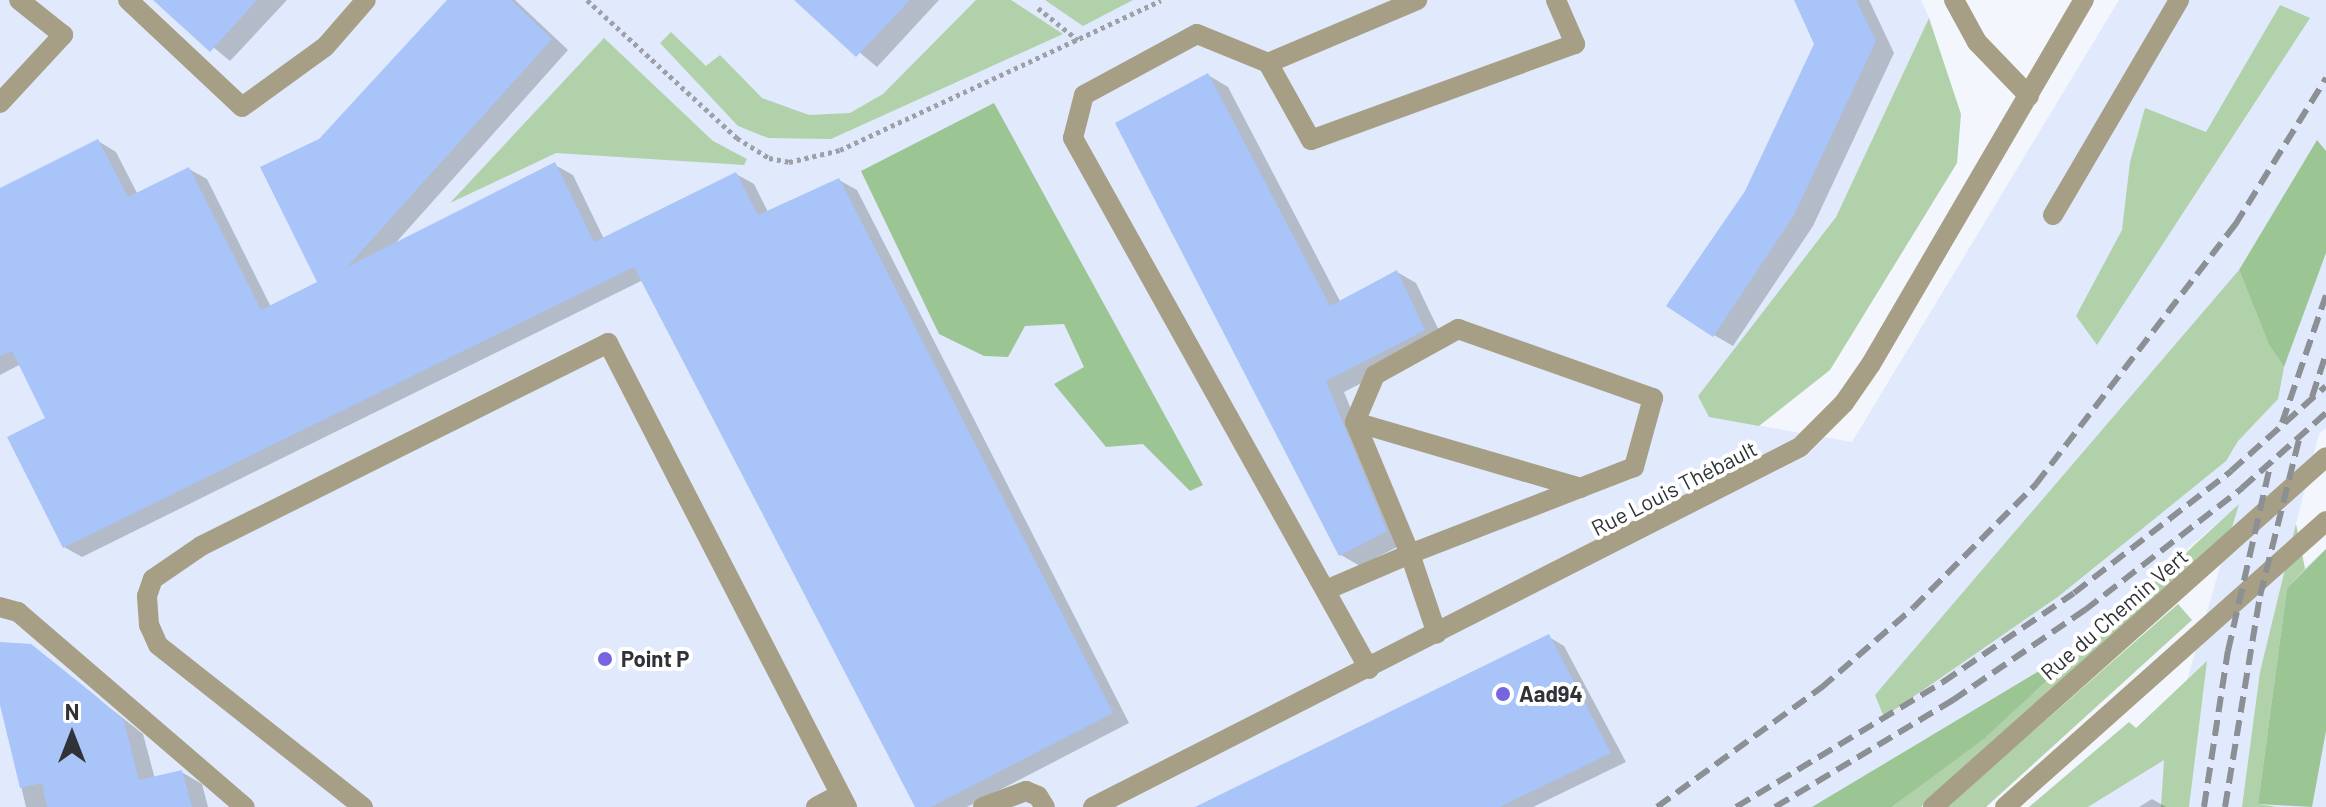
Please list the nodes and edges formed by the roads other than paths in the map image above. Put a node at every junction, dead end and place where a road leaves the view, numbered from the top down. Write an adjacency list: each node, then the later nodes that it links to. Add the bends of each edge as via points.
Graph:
1 (19, 0): 11 (street, via 63,35)
2 (128, 0): 3 (street, via 242,107 325,47)
3 (366, 0)
4 (1417, 0): 9 (street)
5 (1556, 0): 9 (street, via 1575,44 1311,140)
6 (1954, 0): 10 (street, via 1977,42)
7 (2084, 0): 10 (street, Rue Louis Thébault)
8 (2179, 0): 12 (street)
9 (1268, 63): 18 (street, via 1197,34 1084,95 1073,138)
10 (2029, 96): 20 (street, Rue Louis Thébault, via 1871,364 1822,428 1766,469)
11 (0, 103)
12 (2053, 215)
13 (1355, 422): 15 (street); 15 (street, via 1375,375 1458,329 1653,398 1634,467); 17 (street)
14 (2326, 457): 29 (street, Rue du Chemin Vert)
15 (1581, 488): 17 (street)
16 (2326, 521): 30 (street)
17 (1410, 554): 18 (street); 20 (street)
18 (1326, 590): 21 (street)
19 (0, 607): 23 (street, via 18,612)
20 (1437, 634): 21 (street, Rue Louis Thébault)
21 (1369, 669): 28 (street, Rue Louis Thébault)
22 (844, 801): 24 (street, via 608,343 201,546 153,579 147,596 149,625 158,645); 25 (street)
23 (245, 807)
24 (363, 807)
25 (816, 807)
26 (983, 807): 27 (street, via 1026,791)
27 (1045, 807)
28 (1093, 807)
29 (1933, 807)
30 (2005, 807)

